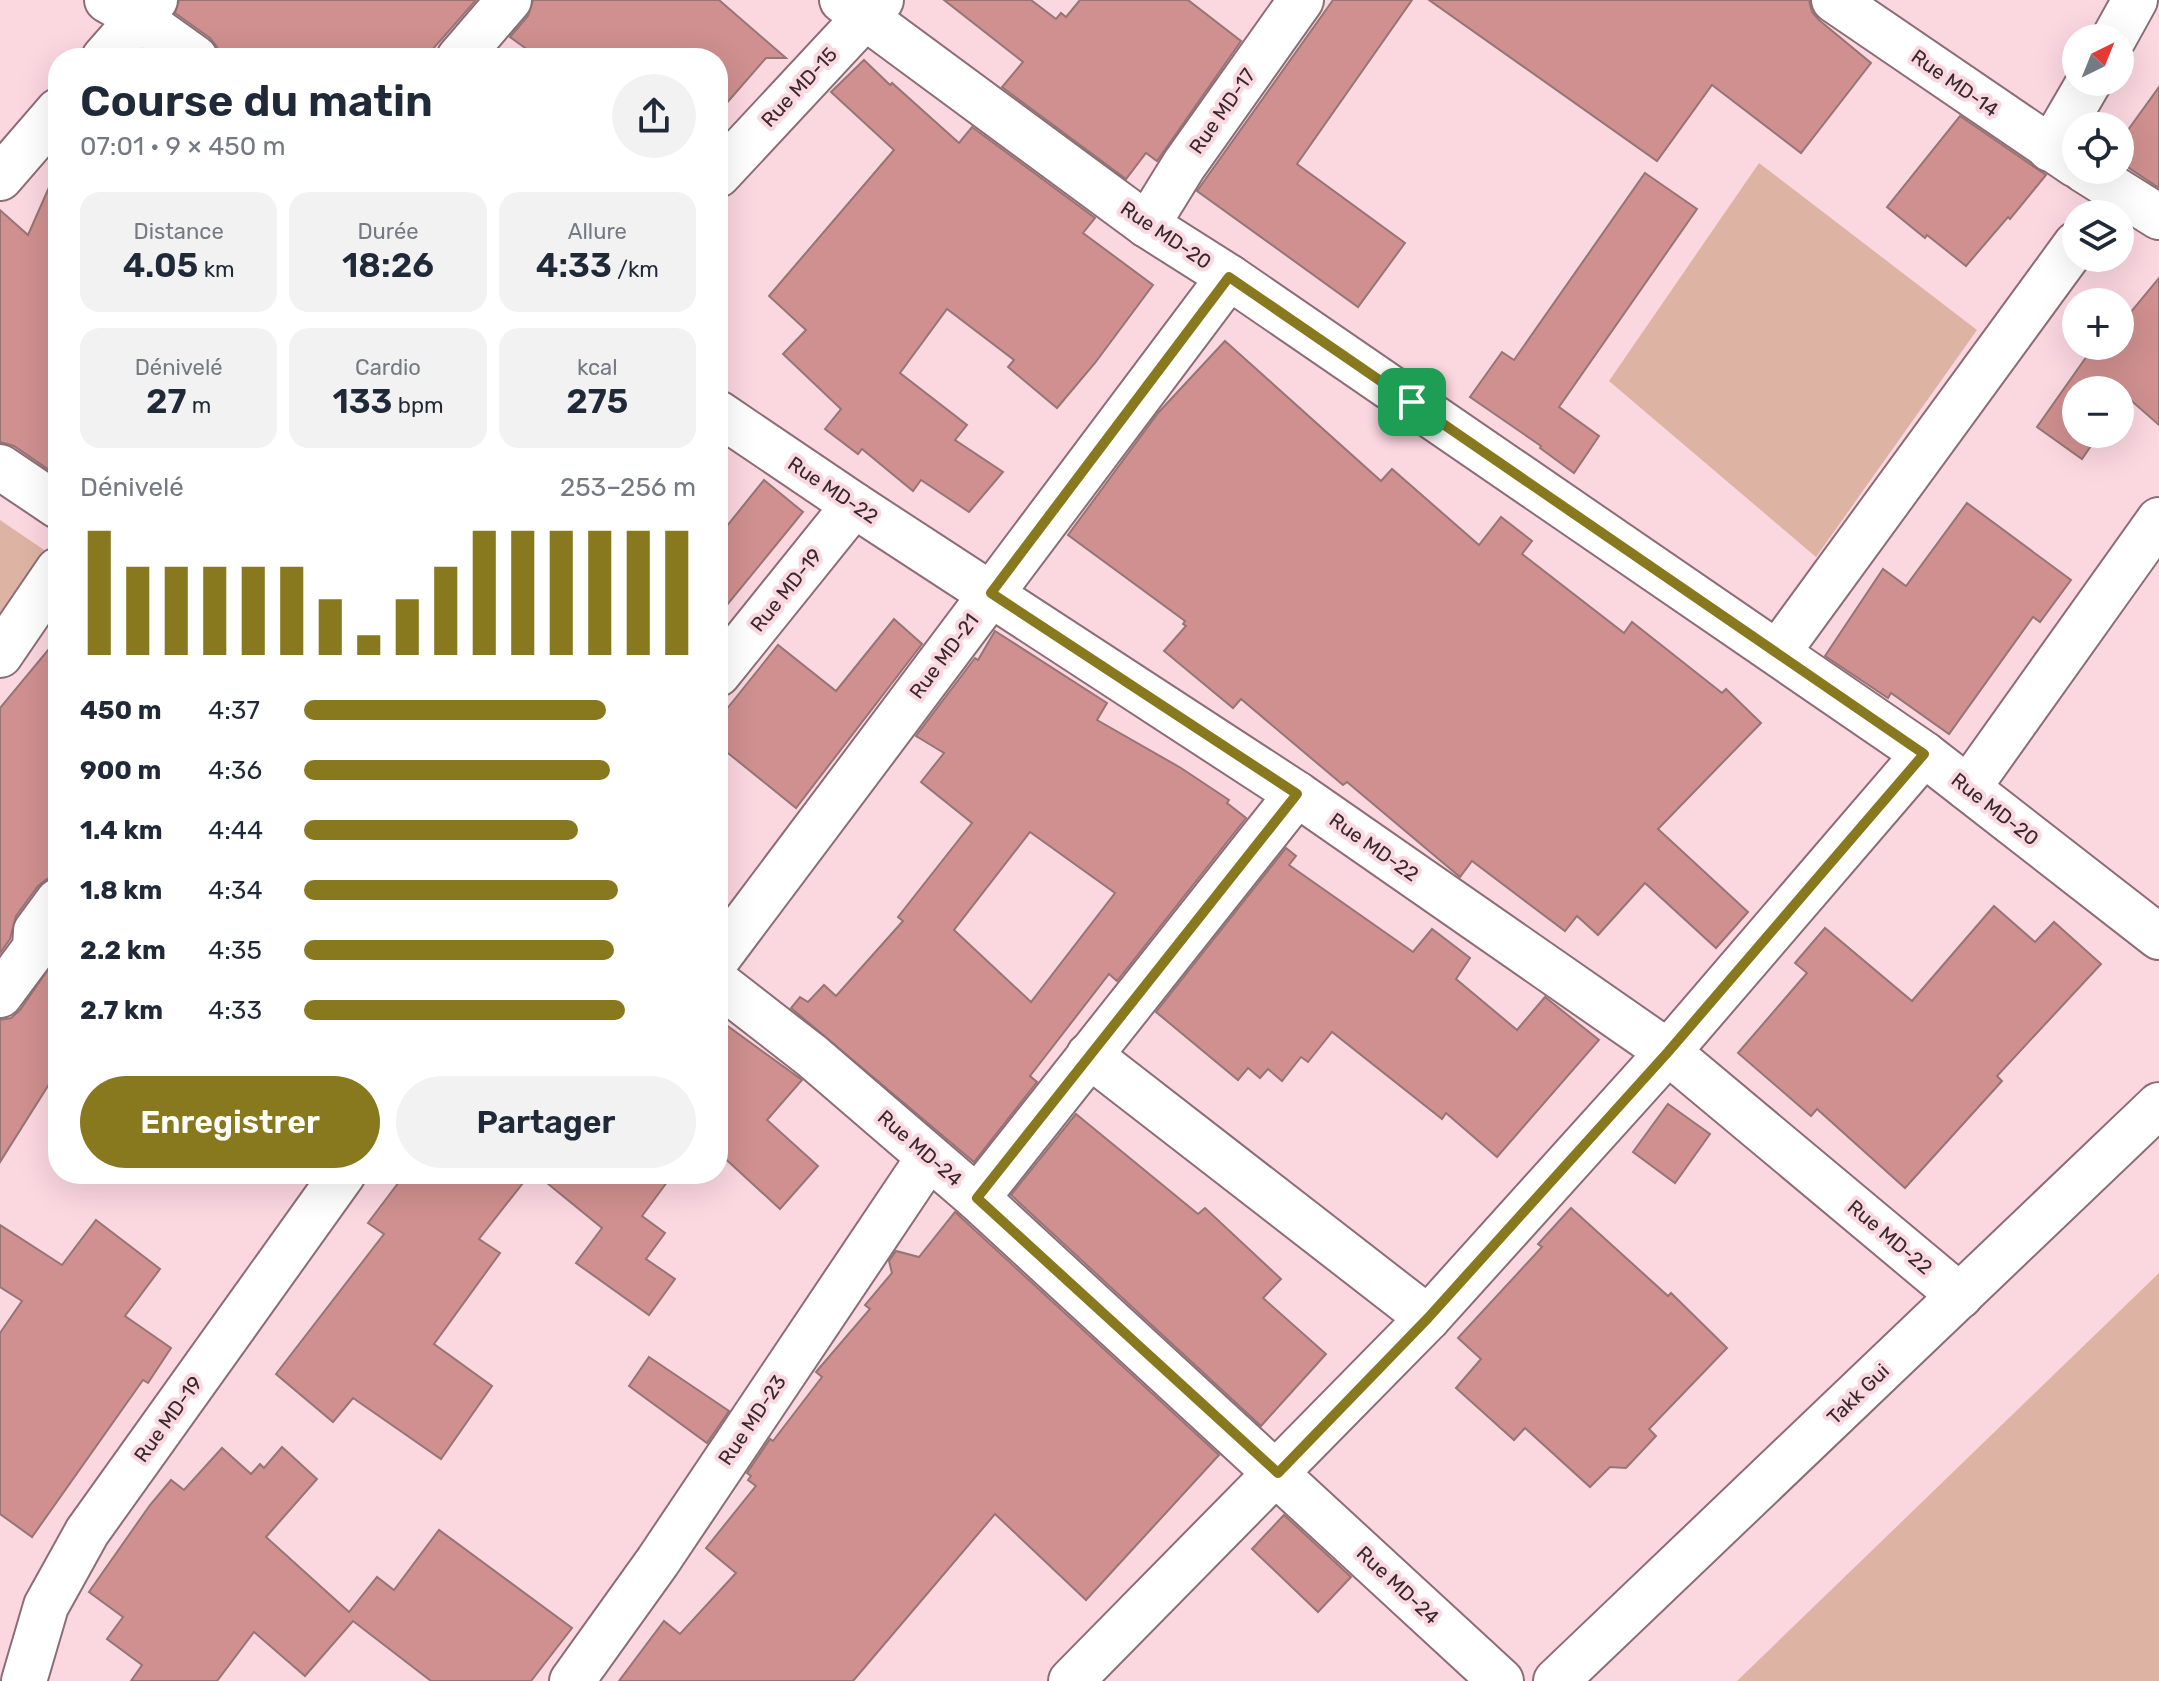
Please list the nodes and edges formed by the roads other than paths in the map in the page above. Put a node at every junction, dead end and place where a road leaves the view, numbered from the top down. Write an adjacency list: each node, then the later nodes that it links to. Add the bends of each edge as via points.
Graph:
1 (509, 0): 10 (street)
2 (1301, 0): 17 (street, Rue MD-17)
3 (2135, 0): 7 (street)
4 (1841, 2): 12 (street, Rue MD-14)
5 (863, 5): 13 (street, Rue MD-15); 17 (street, Rue MD-20)
6 (134, 6): 8 (street); 9 (street)
7 (2122, 24)
8 (110, 48)
9 (183, 48)
10 (468, 48)
11 (48, 123): 14 (street)
12 (2062, 161)
13 (728, 163)
14 (0, 178)
15 (2096, 184): 16 (street, Rue MD-14)
16 (2159, 217)
17 (1147, 225): 19 (street, Rue MD-20)
18 (2062, 263): 27 (street)
19 (1229, 277): 26 (street, Rue MD-21); 27 (street, Rue MD-20)
20 (728, 420): 23 (street, Rue MD-22)
21 (0, 467): 22 (street)
22 (48, 496)
23 (854, 505): 26 (street, Rue MD-22); 29 (street, Rue MD-19)
24 (2159, 520): 31 (street)
25 (48, 585): 28 (street)
26 (991, 593): 32 (street, Rue MD-22); 35 (street, Rue MD-21)
27 (1778, 652): 30 (street, Rue MD-20)
28 (0, 655)
29 (728, 662)
30 (1924, 754): 31 (street, Rue MD-20); 38 (street)
31 (1968, 788): 34 (street, Rue MD-20)
32 (1297, 794): 38 (street, Rue MD-22); 39 (street)
33 (48, 915): 37 (street, via 36,931 35,948)
34 (2159, 937)
35 (728, 945)
36 (728, 991): 41 (street, Rue MD-24)
37 (0, 995)
38 (1668, 1052): 44 (street, Rue MD-22); 45 (street)
39 (1089, 1055): 43 (street); 45 (street)
40 (2159, 1105): 44 (street, Takk Gui)
41 (929, 1157): 43 (street, Rue MD-24); 48 (street, Rue MD-23)
42 (336, 1184): 47 (street, Rue MD-19, via 87,1532 46,1606)
43 (977, 1198): 46 (street, Rue MD-24)
44 (1960, 1296): 51 (street, Takk Gui)
45 (1428, 1318): 46 (street)
46 (1278, 1473): 49 (street); 50 (street, Rue MD-24)
47 (24, 1681)
48 (572, 1681)
49 (1071, 1681)
50 (1501, 1681)
51 (1556, 1681)

